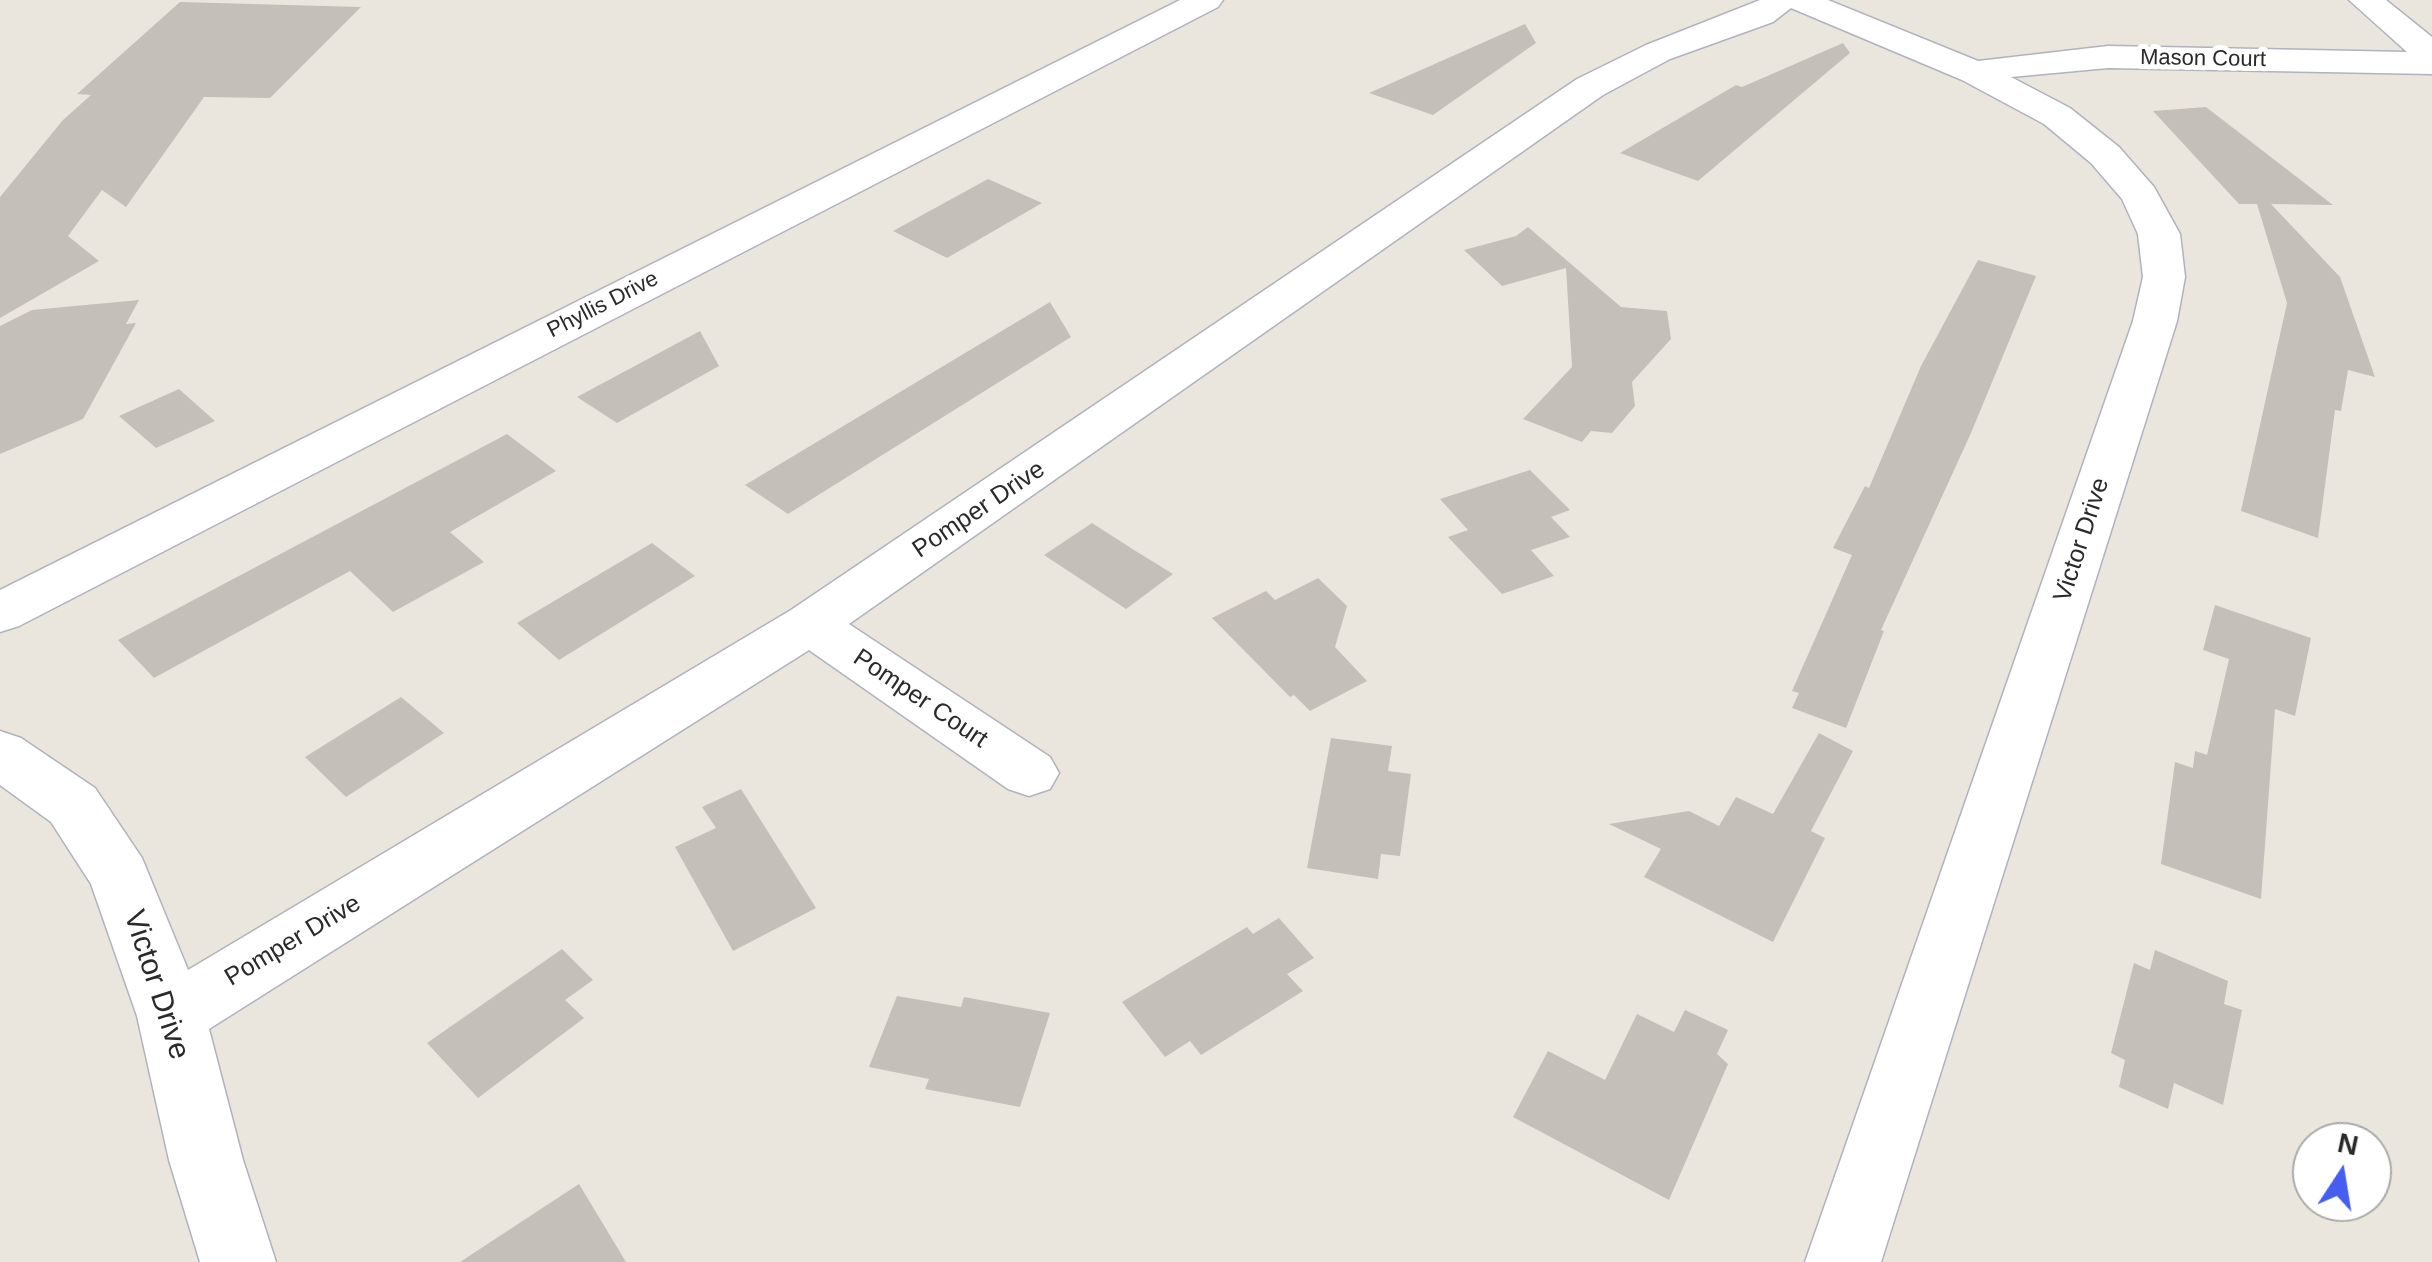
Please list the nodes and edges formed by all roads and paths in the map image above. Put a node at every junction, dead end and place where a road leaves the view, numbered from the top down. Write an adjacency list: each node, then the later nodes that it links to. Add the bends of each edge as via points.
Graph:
1 (1206, 0): 8 (street, Phyllis Drive)
2 (1781, 0): 9 (street, Pomper Drive, via 1760,16 1658,52 1590,87)
3 (1798, 0): 7 (street, Victor Drive)
4 (2366, 0): 5 (street)
5 (2432, 55)
6 (2432, 63): 7 (street, Mason Court, via 2108,58)
7 (1974, 72): 14 (street, Victor Drive, via 2058,116 2106,155 2140,195 2160,234 2164,277 2155,321)
8 (0, 613)
9 (810, 624): 11 (street, Pomper Court); 12 (street, Pomper Drive)
10 (0, 754): 12 (street, Victor Drive, via 73,805 120,876)
11 (1029, 773)
12 (171, 1016): 13 (street, Victor Drive)
13 (238, 1262)
14 (1843, 1262)

